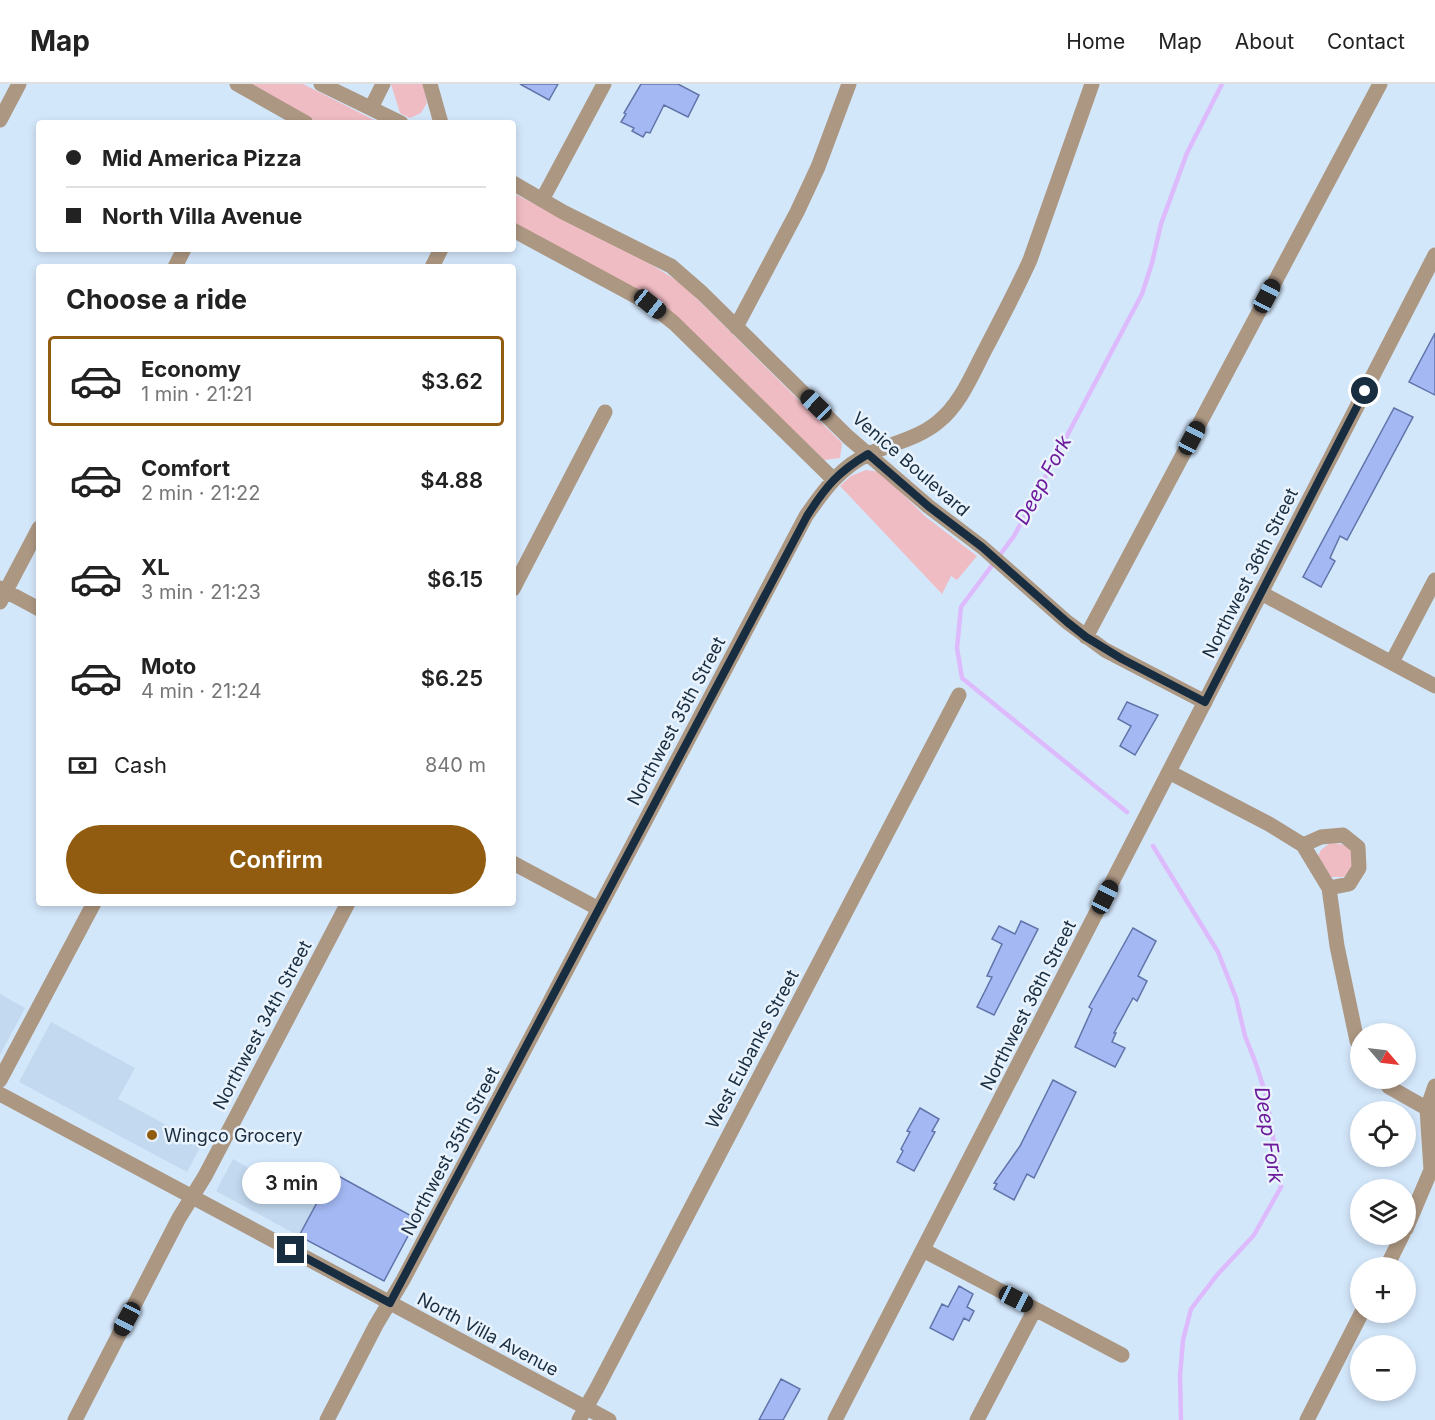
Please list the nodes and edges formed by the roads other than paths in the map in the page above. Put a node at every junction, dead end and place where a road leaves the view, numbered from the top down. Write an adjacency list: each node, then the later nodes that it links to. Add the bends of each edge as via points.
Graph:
1 (19, 84): 11 (street)
2 (237, 84): 12 (street)
3 (321, 84): 10 (street)
4 (383, 84): 10 (street)
5 (430, 84): 14 (street)
6 (604, 84): 16 (street)
7 (849, 84): 19 (street, via 818,167)
8 (1092, 84): 21 (street, Northwest 35th Street, via 1030,260 960,397 945,416 924,431)
9 (1380, 84): 29 (street)
10 (371, 108): 13 (street)
11 (0, 120)
12 (301, 120)
13 (395, 120)
14 (440, 120)
15 (516, 185): 16 (street, Venice Boulevard)
16 (542, 200): 19 (street, Venice Boulevard, via 671,266)
17 (516, 232): 22 (street, via 650,304)
18 (1435, 255): 26 (street, Northwest 36th Street)
19 (736, 327): 21 (street, Venice Boulevard)
20 (605, 412): 25 (street)
21 (868, 454): 22 (street, Northwest 35th Street); 29 (street, Venice Boulevard)
22 (833, 478): 40 (street, Northwest 35th Street, via 807,516)
23 (36, 533): 27 (street)
24 (1435, 580): 30 (street)
25 (516, 583)
26 (1261, 593): 30 (street); 33 (street, Northwest 36th Street)
27 (2, 594): 28 (street)
28 (36, 608)
29 (1086, 637): 33 (street, Venice Boulevard)
30 (1392, 662): 31 (street)
31 (1435, 686)
32 (959, 695): 54 (street, West Eubanks Street)
33 (1205, 702): 34 (street, Northwest 36th Street)
34 (1169, 772): 35 (street); 49 (street, Northwest 36th Street)
35 (1303, 845): 37 (street); 37 (street, via 1321,837 1343,835 1358,847 1359,868 1349,884)
36 (516, 865): 40 (street)
37 (1329, 888): 41 (street)
38 (92, 906): 42 (street)
39 (346, 906): 47 (street, Northwest 34th Street)
40 (599, 909): 50 (street, Northwest 35th Street)
41 (1353, 1023)
42 (0, 1080)
43 (1435, 1086): 46 (street)
44 (1392, 1089): 46 (street)
45 (0, 1094): 47 (street, North Villa Avenue)
46 (1431, 1111): 48 (street, via 1431,1170)
47 (192, 1197): 50 (street, North Villa Avenue); 55 (street, Northwest 34th Street)
48 (1416, 1205)
49 (923, 1250): 51 (street); 58 (street, Northwest 36th Street)
50 (390, 1303): 54 (street, North Villa Avenue); 56 (street, Northwest 35th Street)
51 (1035, 1308): 53 (street); 59 (street)
52 (1356, 1323): 60 (street)
53 (1122, 1355)
54 (582, 1414): 57 (street, North Villa Avenue)
55 (75, 1420)
56 (327, 1420)
57 (609, 1420)
58 (835, 1420)
59 (977, 1420)
60 (1307, 1420)

